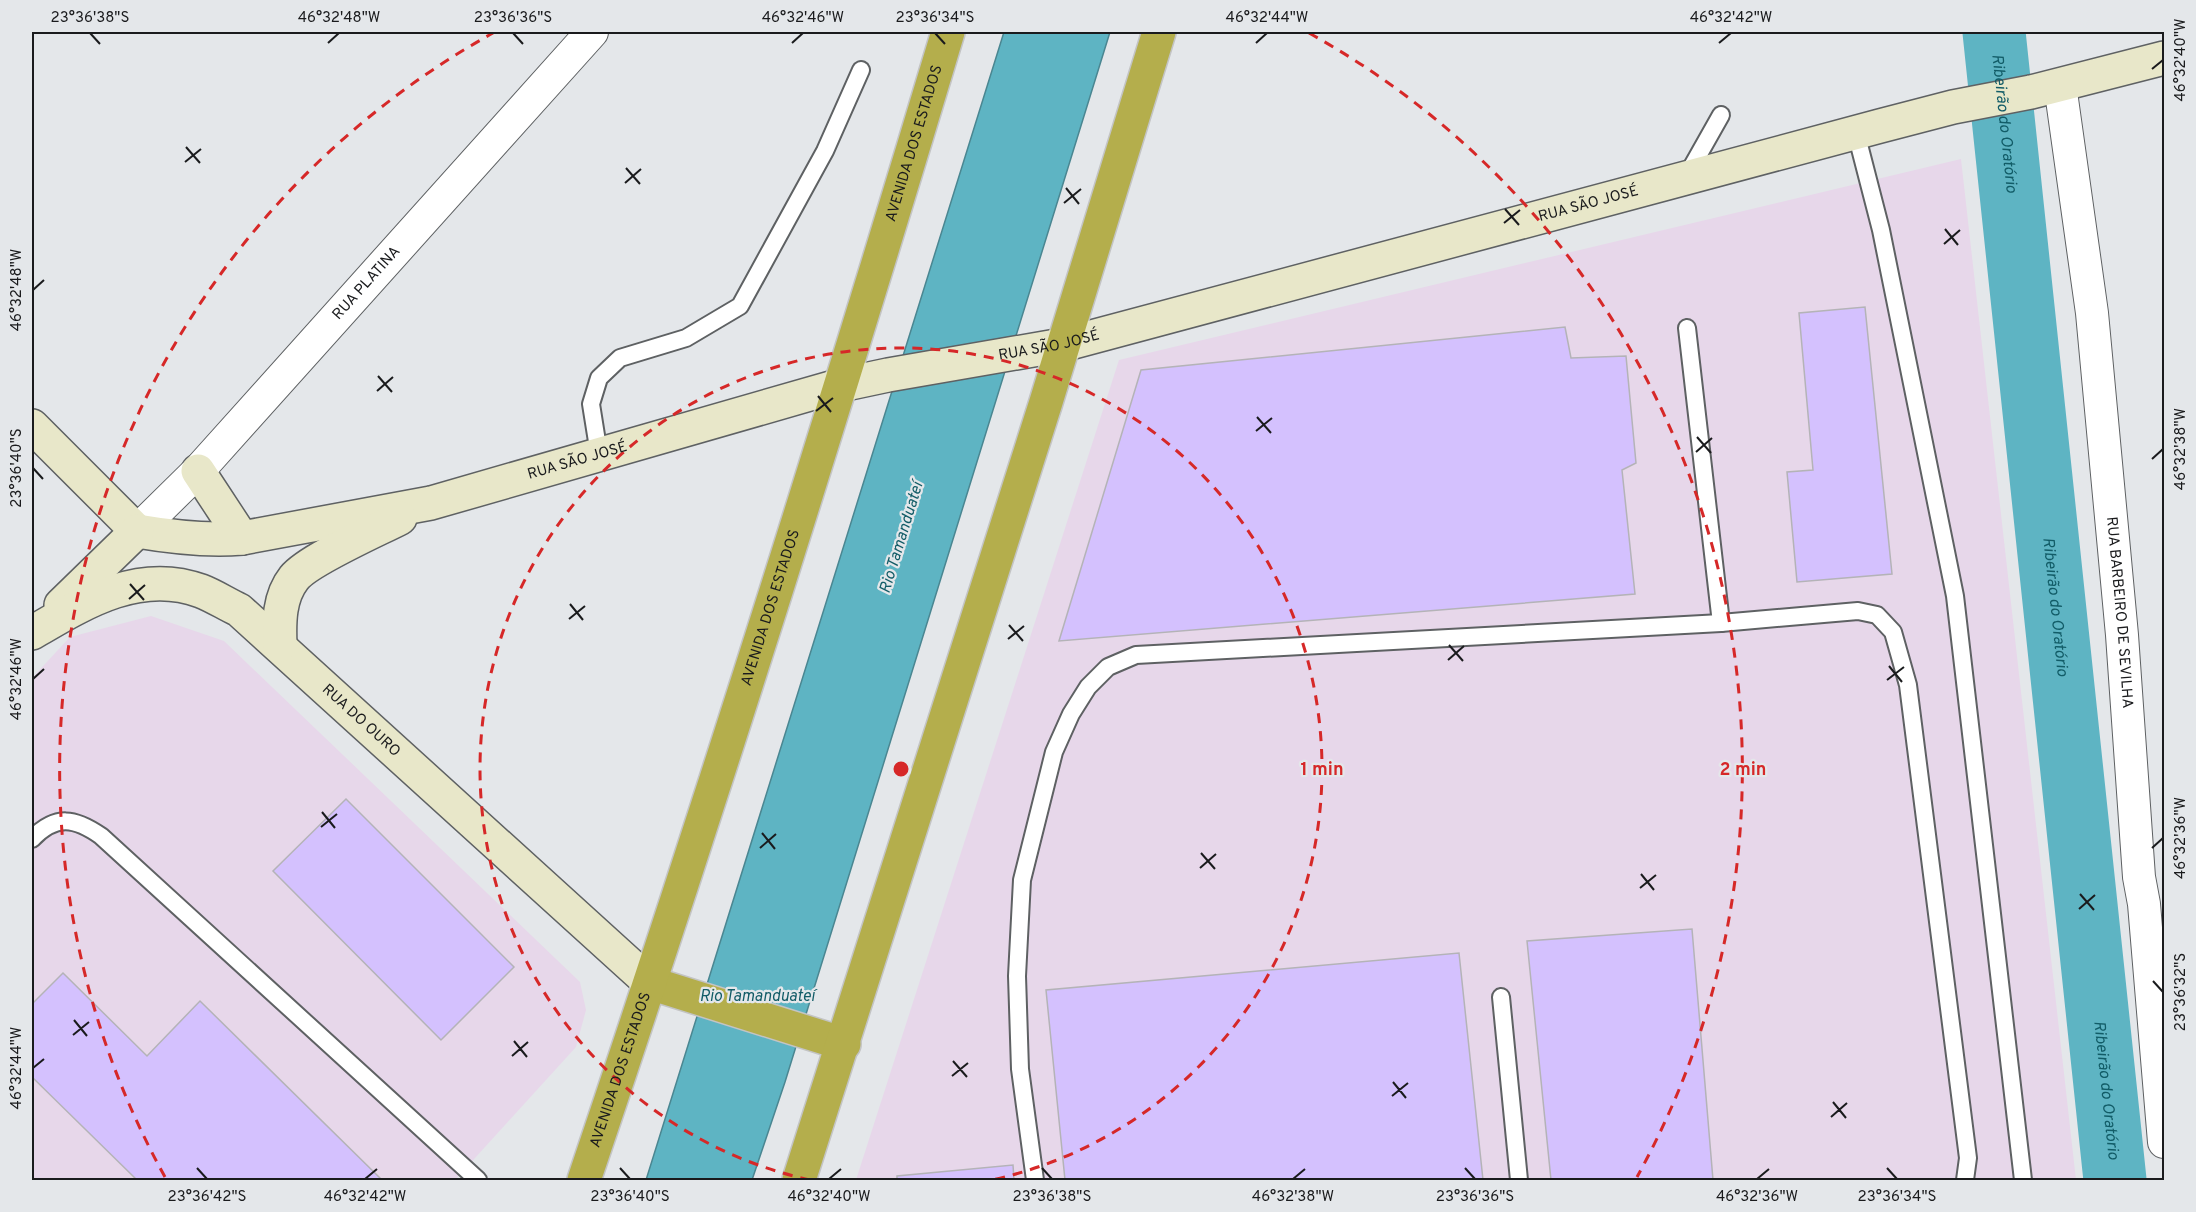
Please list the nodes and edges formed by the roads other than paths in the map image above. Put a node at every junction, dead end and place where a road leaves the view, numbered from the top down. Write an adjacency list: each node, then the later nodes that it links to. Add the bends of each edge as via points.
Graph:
1 (592, 32): 15 (street, RUA PLATINA)
2 (948, 32): 12 (highway, AVENIDA DOS ESTADOS)
3 (1160, 32): 11 (highway)
4 (2164, 58): 6 (main road, RUA SÃO JOSÉ)
5 (861, 70): 14 (lane, via 825,151 740,306 686,338 620,358 599,378 591,404)
6 (2045, 89): 8 (main road, RUA SÃO JOSÉ, via 1953,107); 26 (street, RUA BARBEIRO DE SEVILHA, via 2092,313)
7 (1721, 115): 9 (lane)
8 (1856, 133): 9 (main road, RUA SÃO JOSÉ); 33 (lane, via 1881,230 1955,596)
9 (1685, 179): 11 (main road, RUA SÃO JOSÉ)
10 (1687, 328): 19 (lane)
11 (1062, 345): 12 (main road, RUA SÃO JOSÉ); 25 (highway)
12 (841, 386): 14 (main road, RUA SÃO JOSÉ); 23 (highway, AVENIDA DOS ESTADOS)
13 (32, 426): 17 (main road)
14 (599, 454): 16 (main road, RUA SÃO JOSÉ)
15 (198, 471): 17 (street, RUA PLATINA); 18 (main road)
16 (431, 503): 18 (main road, RUA SÃO JOSÉ); 21 (main road, via 328,555 295,577 279,617)
17 (137, 531): 18 (main road, RUA SÃO JOSÉ, via 194,539); 20 (main road)
18 (242, 538)
19 (1721, 623): 30 (lane, via 1136,655 1108,667 1088,687 1054,752 1022,880 1017,976 1020,1069); 32 (lane, via 1858,611 1878,615 1893,632 1908,685 1968,1158)
20 (32, 633): 21 (main road, RUA DO OURO, via 89,600 125,587 162,583 201,591 229,606)
21 (279, 645): 23 (main road, RUA DO OURO)
22 (32, 839): 27 (lane, via 67,819 82,823 101,836)
23 (650, 983): 25 (highway); 28 (highway, AVENIDA DOS ESTADOS)
24 (1501, 997): 31 (lane)
25 (844, 1044): 29 (highway)
26 (2164, 1142)
27 (478, 1180)
28 (584, 1180)
29 (799, 1180)
30 (1035, 1180)
31 (1519, 1180)
32 (1965, 1180)
33 (2023, 1180)

